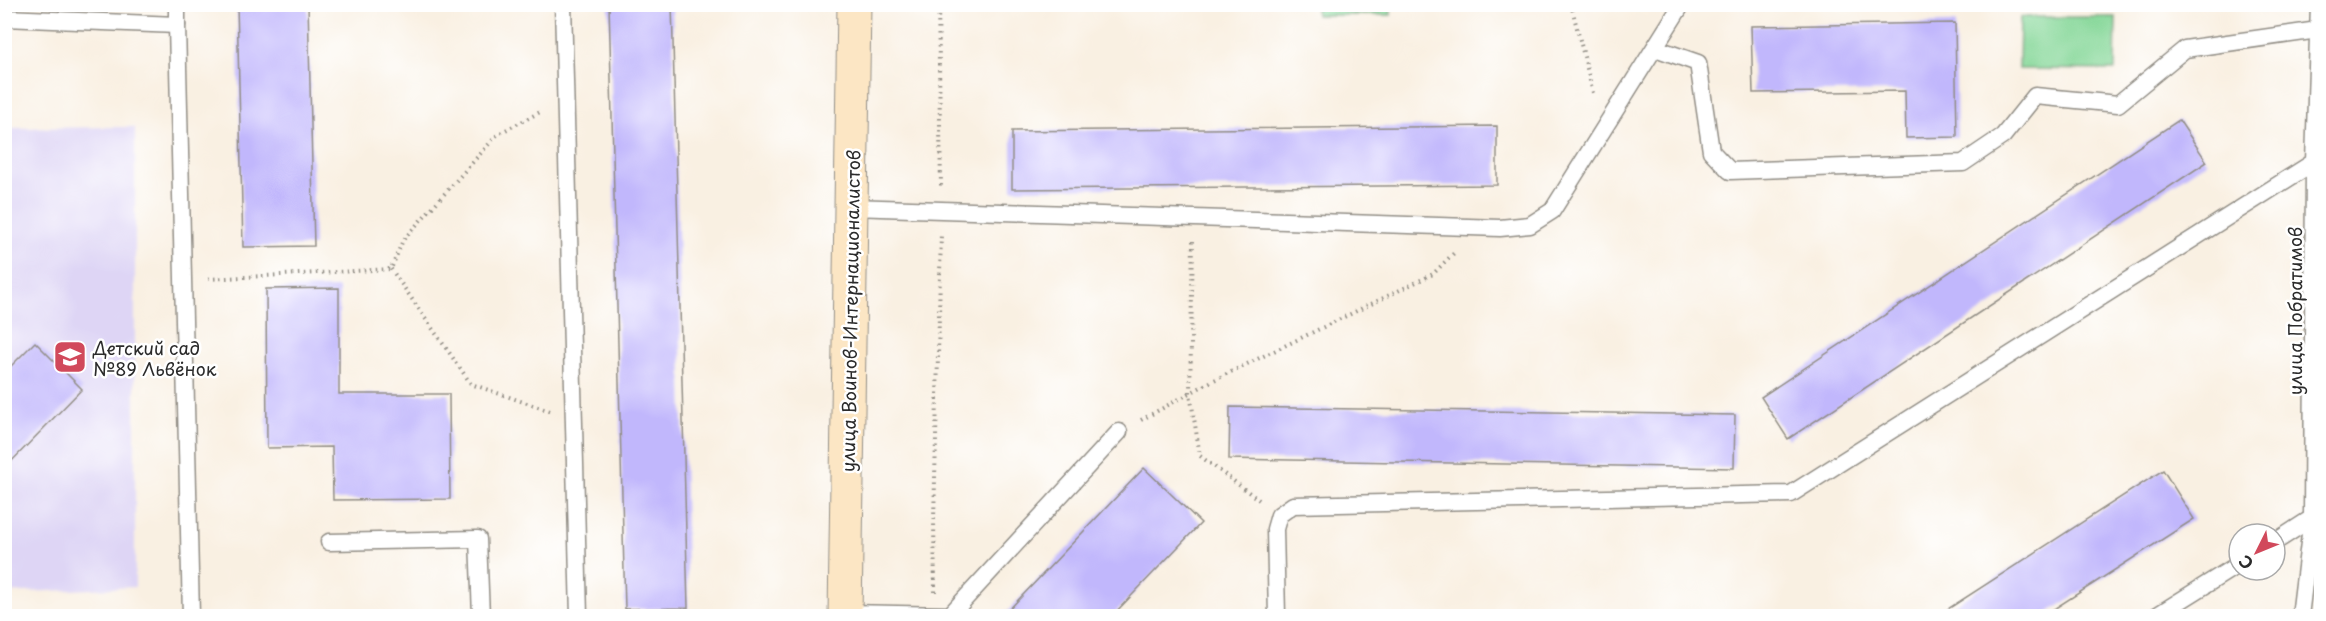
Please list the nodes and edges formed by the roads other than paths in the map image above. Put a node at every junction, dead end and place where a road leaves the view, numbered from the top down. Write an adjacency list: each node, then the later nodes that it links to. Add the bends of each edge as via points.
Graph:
1 (177, 4): 8 (lane)
2 (563, 4): 22 (lane)
3 (854, 4): 12 (main road, улица Воинов-Интернационалистов)
4 (1682, 4): 10 (lane)
5 (2319, 4): 9 (lane, улица Побратимов)
6 (46, 11): 7 (lane); 8 (lane)
7 (4, 18)
8 (177, 25): 20 (lane)
9 (2318, 30): 10 (lane, via 2185,49 2118,104 2034,96 2003,136 1963,163 1730,171 1711,151 1698,63); 11 (lane, улица Побратимов)
10 (1655, 48): 12 (lane, via 1552,211 1530,225 1500,228)
11 (2314, 162): 14 (lane, улица Побратимов); 23 (lane, via 1791,494 1293,505 1279,515 1275,529)
12 (851, 207): 18 (main road, улица Воинов-Интернационалистов)
13 (1119, 432): 19 (lane, via 950,615)
14 (2312, 518): 15 (lane); 25 (lane, улица Побратимов)
15 (2287, 534)
16 (329, 542): 21 (lane, via 478,539)
17 (2227, 572): 24 (lane)
18 (845, 615): 19 (lane)
19 (935, 615)
20 (191, 616)
21 (481, 616)
22 (579, 616)
23 (1277, 616)
24 (2156, 616)
25 (2300, 616)

